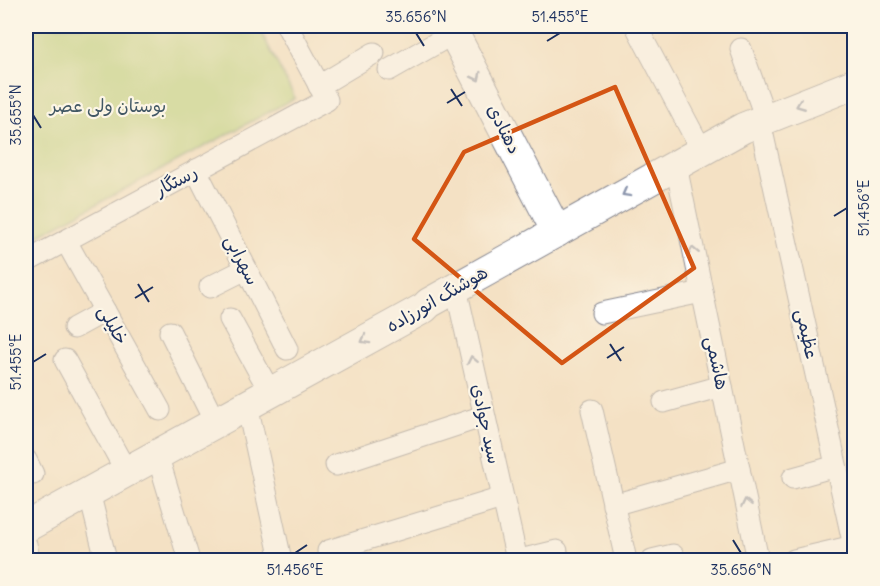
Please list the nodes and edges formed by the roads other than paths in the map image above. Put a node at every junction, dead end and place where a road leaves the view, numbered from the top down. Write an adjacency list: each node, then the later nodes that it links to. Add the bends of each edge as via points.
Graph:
1 (288, 26): 8 (street)
2 (636, 26): 10 (street)
3 (452, 29): 6 (street); 13 (main road, دهنادی, one-way to 13)
4 (741, 49): 9 (street, عظیمی)
5 (375, 53): 8 (street, رستگار)
6 (389, 70)
7 (855, 84): 9 (main road, هوشنگ انورزاده, one-way to 9)
8 (323, 93): 12 (street, رستگار)
9 (763, 120): 10 (main road, هوشنگ انورزاده); 36 (street, عظیمی)
10 (702, 151): 11 (main road, هوشنگ انورزاده)
11 (676, 166): 13 (main road, هوشنگ انورزاده, one-way to 13); 19 (street, هاشمی, one-way to 11)
12 (196, 170): 14 (street, رستگار); 16 (street, سهرابی)
13 (557, 232): 18 (main road, هوشنگ انورزاده)
14 (66, 241): 15 (street, رستگار); 20 (street, خلیلی)
15 (26, 262)
16 (246, 269): 17 (street); 25 (street, سهرابی)
17 (210, 287)
18 (456, 288): 28 (main road, هوشنگ انورزاده, one-way to 28); 32 (street, سید جوادی, one-way to 18)
19 (702, 292): 21 (street); 27 (street, هاشمی)
20 (105, 310): 23 (street); 30 (street, خلیلی)
21 (602, 313)
22 (230, 319): 28 (street)
23 (74, 328)
24 (170, 332): 33 (street)
25 (287, 349)
26 (65, 360): 38 (street)
27 (722, 386): 29 (street); 37 (street, هاشمی)
28 (258, 399): 33 (main road, هوشنگ انورزاده); 51 (street)
29 (664, 402)
30 (160, 410)
31 (592, 410): 42 (street)
32 (484, 416): 35 (street); 41 (street, سید جوادی)
33 (215, 422): 34 (main road, هوشنگ انورزاده)
34 (157, 454): 38 (main road, هوشنگ انورزاده); 50 (street)
35 (336, 465)
36 (836, 466): 39 (street); 45 (street, عظیمی)
37 (739, 469): 42 (street); 54 (street, هاشمی, one-way to 37)
38 (126, 471): 40 (main road, هوشنگ انورزاده)
39 (793, 478)
40 (89, 492): 43 (main road, هوشنگ انورزاده); 49 (street)
41 (502, 498): 46 (street); 52 (street, سید جوادی)
42 (613, 505): 53 (street)
43 (26, 527)
44 (26, 544): 48 (street)
45 (854, 546): 55 (street)
46 (328, 551)
47 (557, 551): 52 (street)
48 (29, 561)
49 (106, 561)
50 (189, 561)
51 (281, 561)
52 (519, 561)
53 (626, 561)
54 (758, 561)
55 (794, 561)

